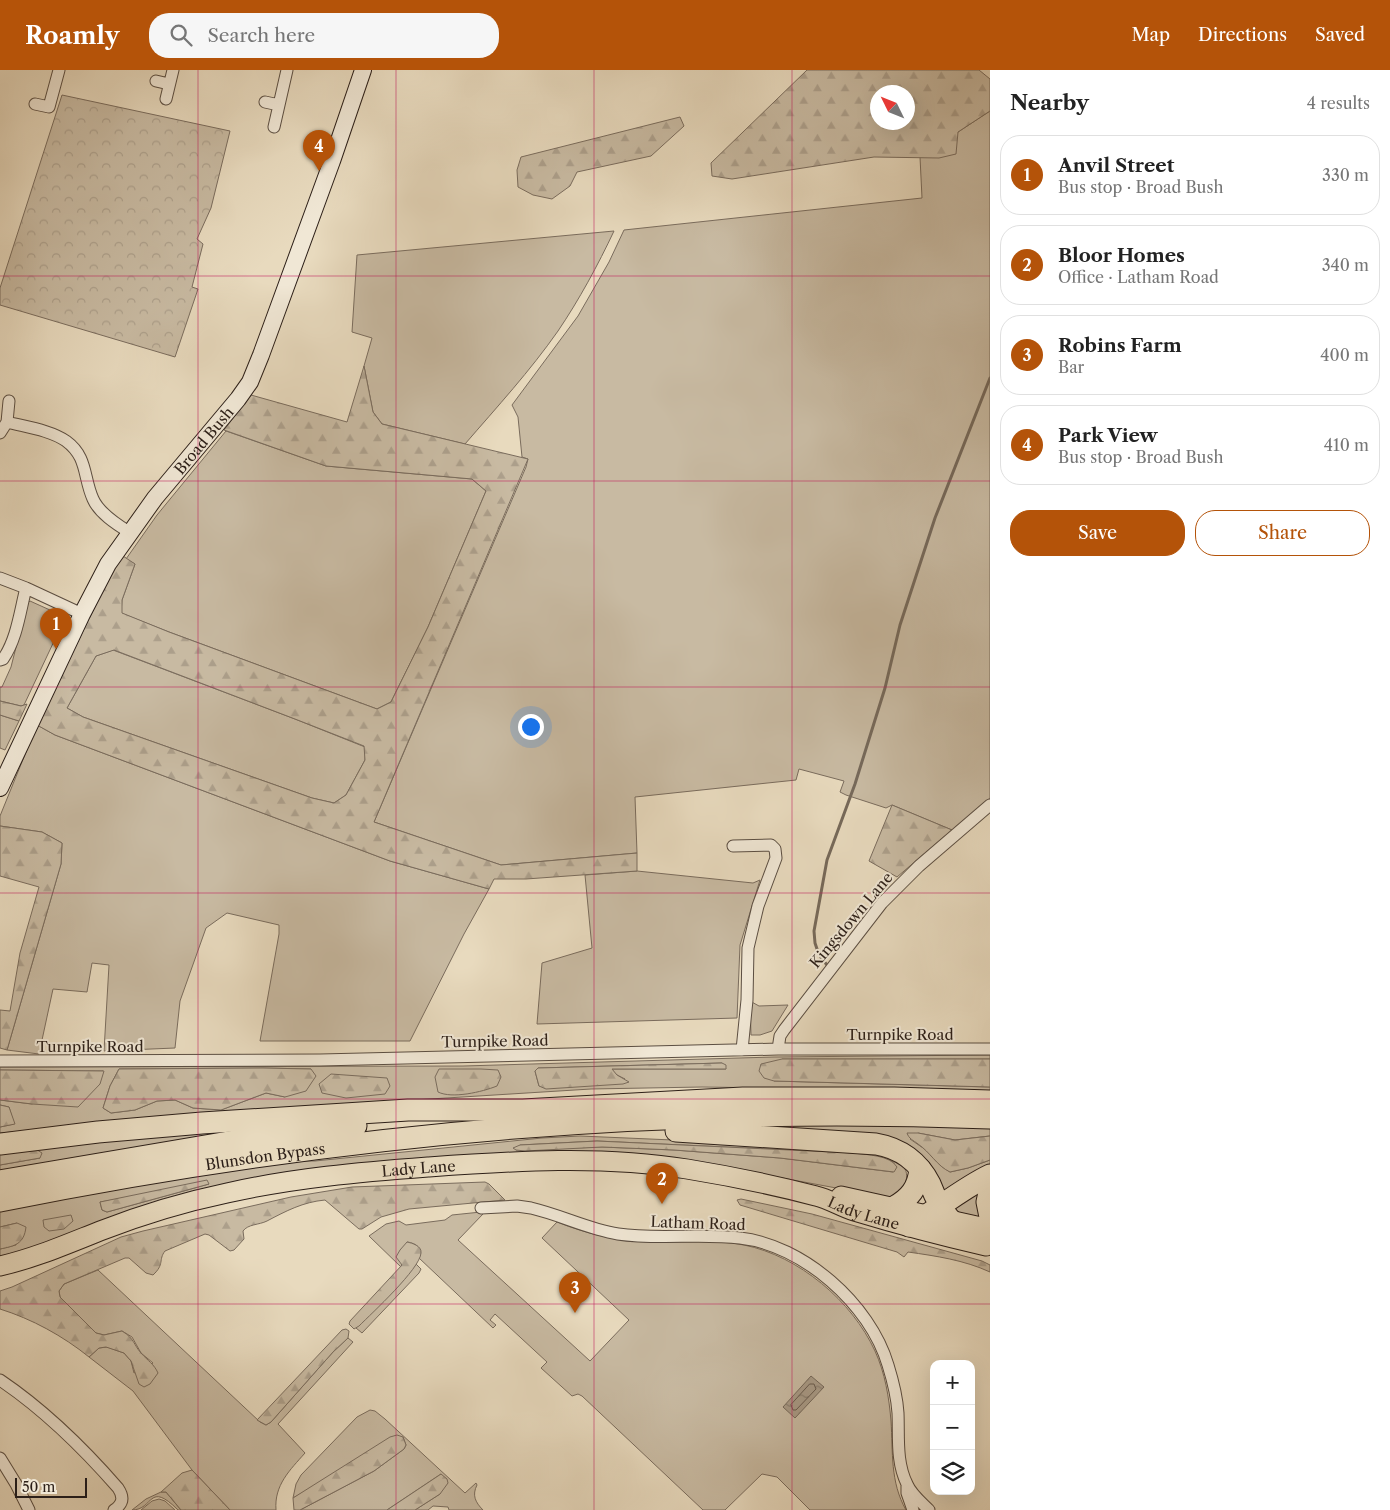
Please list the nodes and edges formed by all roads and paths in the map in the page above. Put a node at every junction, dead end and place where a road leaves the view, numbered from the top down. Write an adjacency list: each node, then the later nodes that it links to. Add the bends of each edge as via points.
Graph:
1 (59, 70): 9 (street, via 49,107)
2 (173, 70): 6 (street)
3 (288, 70): 10 (street)
4 (363, 70): 15 (main road, Broad Bush, via 254,374 238,399)
5 (156, 81): 6 (street)
6 (169, 84): 7 (street)
7 (166, 98)
8 (265, 102): 10 (street)
9 (35, 104)
10 (279, 105): 11 (street)
11 (274, 127)
12 (9, 401): 13 (street)
13 (7, 422): 14 (street); 15 (street, via 58,436 72,446 82,461 93,500)
14 (0, 433)
15 (129, 532): 18 (main road, Broad Bush)
16 (0, 578): 17 (street)
17 (26, 588): 18 (street); 19 (street, via 12,640 6,655)
18 (82, 614): 20 (main road, Broad Bush)
19 (0, 660)
20 (0, 788)
21 (990, 805): 23 (street, Kingsdown Lane, via 919,866 882,903 784,1030)
22 (733, 846): 25 (street, via 771,845 776,858 758,906 748,948)
23 (778, 1049): 24 (street, Turnpike Road); 25 (street, Turnpike Road)
24 (990, 1049)
25 (742, 1050): 26 (street, Turnpike Road, via 320,1060)
26 (0, 1061)
27 (990, 1101): 28 (highway, via 743,1098)
28 (527, 1118): 29 (highway, via 881,1115); 30 (highway, via 408,1110 321,1114 98,1132); 31 (highway, via 876,1144 900,1151); 33 (highway, Blunsdon Bypass, via 252,1138); 36 (highway, Blunsdon Bypass, via 154,1172)
29 (990, 1118)
30 (0, 1144)
31 (920, 1169): 37 (highway, via 911,1195); 39 (highway)
32 (990, 1176): 39 (highway, via 971,1185)
33 (0, 1181)
34 (990, 1188): 40 (highway, via 987,1202)
35 (819, 1197): 37 (main road, Lady Lane, via 839,1196); 41 (main road, Lady Lane); 45 (main road, Lady Lane, via 688,1169 626,1162 532,1161 415,1168 272,1184 219,1194 126,1222)
36 (0, 1202)
37 (894, 1206): 39 (main road, Lady Lane)
38 (481, 1208): 50 (street, Latham Road, via 531,1208 618,1234 742,1238 778,1249 813,1267 858,1309 881,1347 894,1390 900,1458)
39 (940, 1213): 41 (highway); 42 (main road, Lady Lane); 43 (highway, via 964,1230)
40 (990, 1217)
41 (909, 1226): 44 (main road, Lady Lane)
42 (990, 1228)
43 (990, 1241)
44 (990, 1247)
45 (28, 1259): 46 (main road, Lady Lane); 47 (main road, Lady Lane)
46 (0, 1266)
47 (0, 1275)
48 (0, 1380): 52 (street, via 58,1427 115,1484 122,1496 120,1505)
49 (0, 1458): 51 (street)
50 (907, 1486): 53 (street, Latham Road); 54 (street, Latham Road)
51 (29, 1510)
52 (114, 1510)
53 (913, 1510)
54 (929, 1510)

